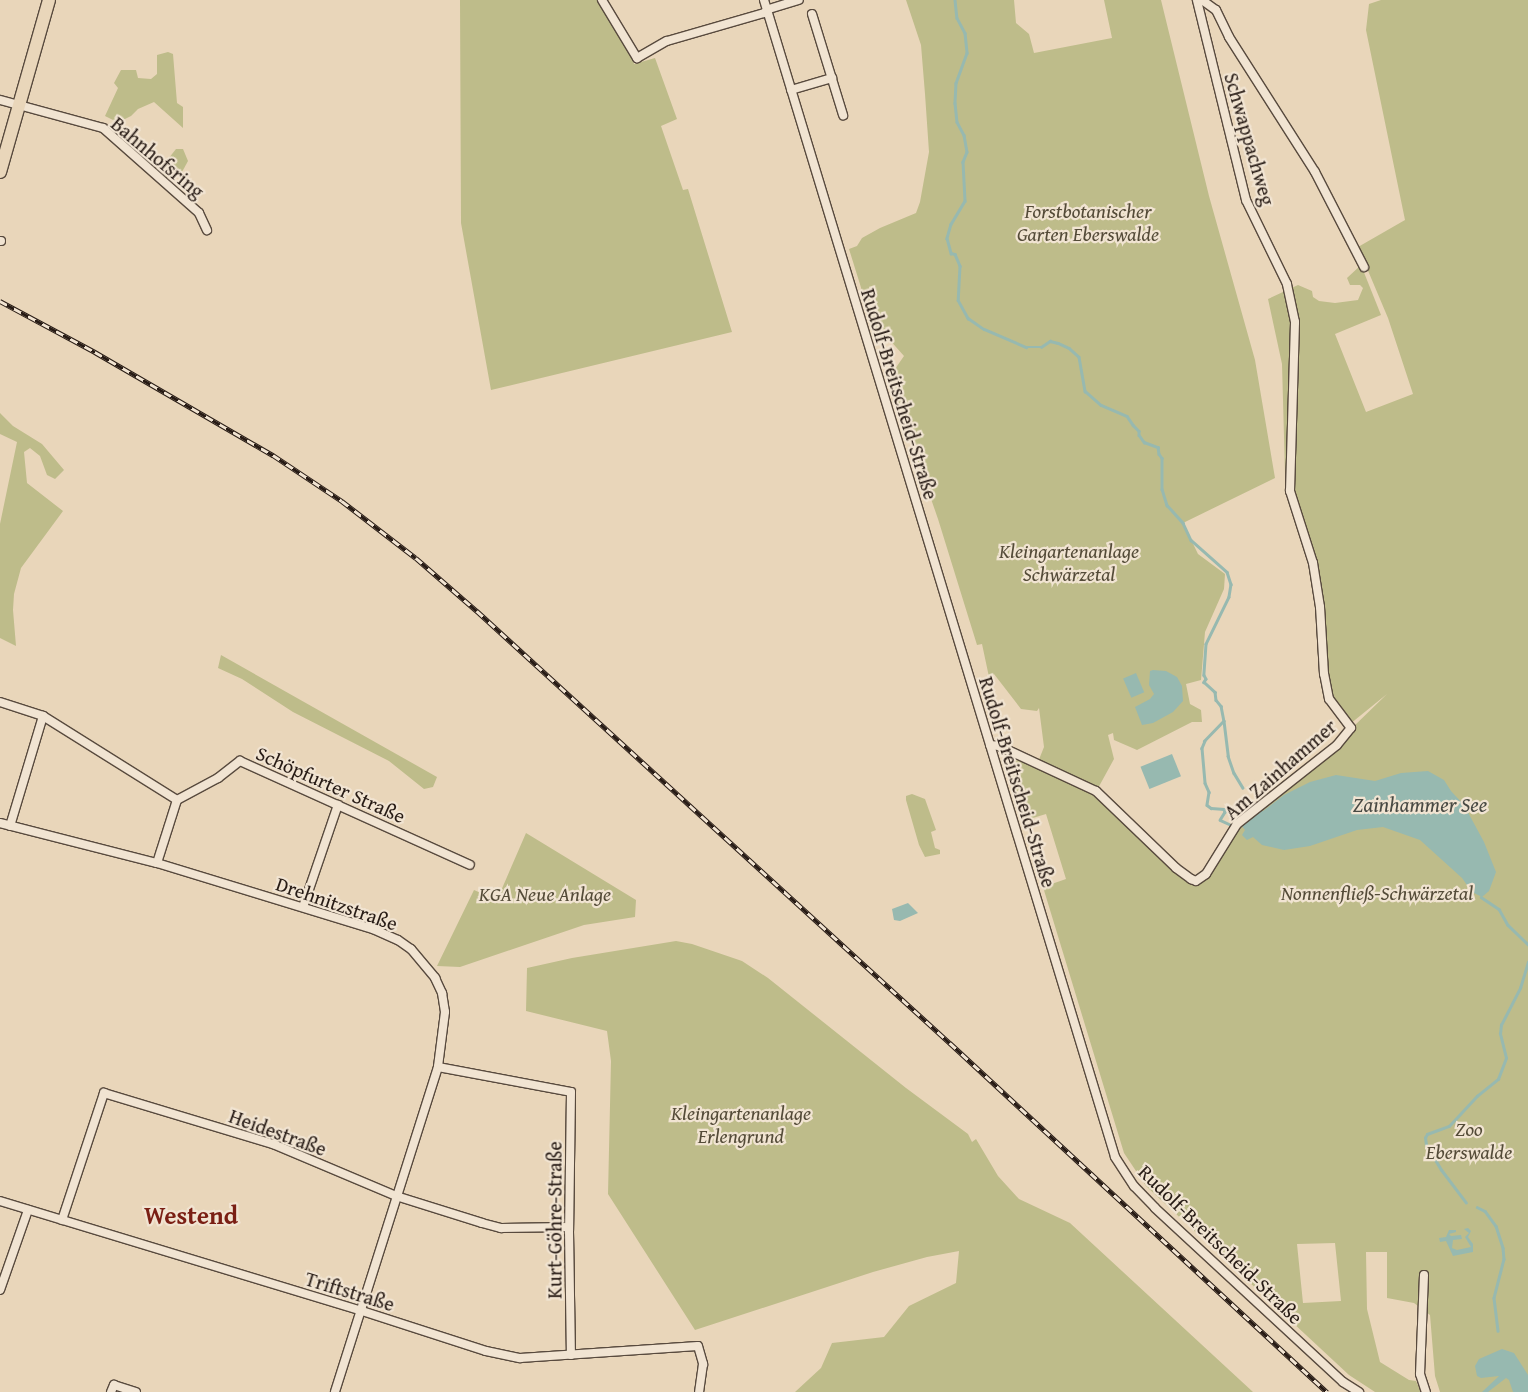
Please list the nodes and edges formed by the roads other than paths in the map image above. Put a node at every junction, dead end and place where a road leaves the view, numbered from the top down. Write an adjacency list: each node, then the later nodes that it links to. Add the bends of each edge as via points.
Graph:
1 (49, 0): 12 (main road)
2 (602, 0): 7 (street, via 637,58 667,41)
3 (764, 0): 7 (street, Rudolf-Breitscheid-Straße)
4 (799, 0): 7 (street)
5 (1197, 0): 17 (street, Schwappachweg, via 1246,200 1287,284 1295,322)
6 (1202, 0): 16 (street, Schwappachweg, via 1216,10 1229,37 1315,172)
7 (767, 11): 10 (street, Rudolf-Breitscheid-Straße)
8 (812, 14): 9 (street)
9 (832, 78): 10 (street); 13 (street)
10 (791, 90): 20 (street, Rudolf-Breitscheid-Straße)
11 (0, 100): 12 (street, Bahnhofsring)
12 (18, 106): 14 (main road); 15 (street, Bahnhofsring, via 103,128 199,213)
13 (843, 115)
14 (0, 172)
15 (206, 230)
16 (1364, 267)
17 (1290, 491): 20 (street, Am Zainhammer, via 1313,563 1329,699 1351,728 1337,745 1237,824 1204,877 1190,880 1096,792 999,746)
18 (0, 702): 19 (street)
19 (43, 716): 21 (street); 24 (street)
20 (990, 745): 42 (street, Rudolf-Breitscheid-Straße, via 1107,1132 1122,1169 1162,1215 1343,1382)
21 (177, 800): 22 (street, Schöpfurter Straße, via 218,778 240,761); 25 (street)
22 (338, 805): 26 (street, Schöpfurter Straße); 27 (street)
23 (0, 823): 24 (street, Drehnitzstraße)
24 (10, 826): 25 (street, Drehnitzstraße)
25 (158, 863): 27 (street, Drehnitzstraße)
26 (470, 865)
27 (303, 907): 28 (street, Drehnitzstraße, via 398,940 423,962 442,993 446,1012)
28 (438, 1067): 29 (street, Drehnitzstraße); 33 (street, Kurt-Göhre-Straße, via 571,1092)
29 (396, 1196): 32 (street, Heidestraße, via 273,1144 104,1093); 33 (street, Heidestraße, via 501,1228); 36 (street, Drehnitzstraße)
30 (0, 1201): 31 (street, Triftstraße)
31 (28, 1210): 32 (street, Triftstraße); 35 (street)
32 (62, 1220): 36 (street, Triftstraße)
33 (569, 1226): 37 (street, Kurt-Göhre-Straße)
34 (1424, 1275): 43 (street, via 1420,1374)
35 (0, 1290)
36 (359, 1310): 37 (street, Triftstraße, via 486,1351 520,1358); 40 (street, Drehnitzstraße)
37 (571, 1355): 41 (street, Triftstraße, via 698,1346 703,1364)
38 (112, 1389): 39 (street)
39 (136, 1392)
40 (335, 1392)
41 (699, 1392)
42 (1359, 1392)
43 (1426, 1392)

